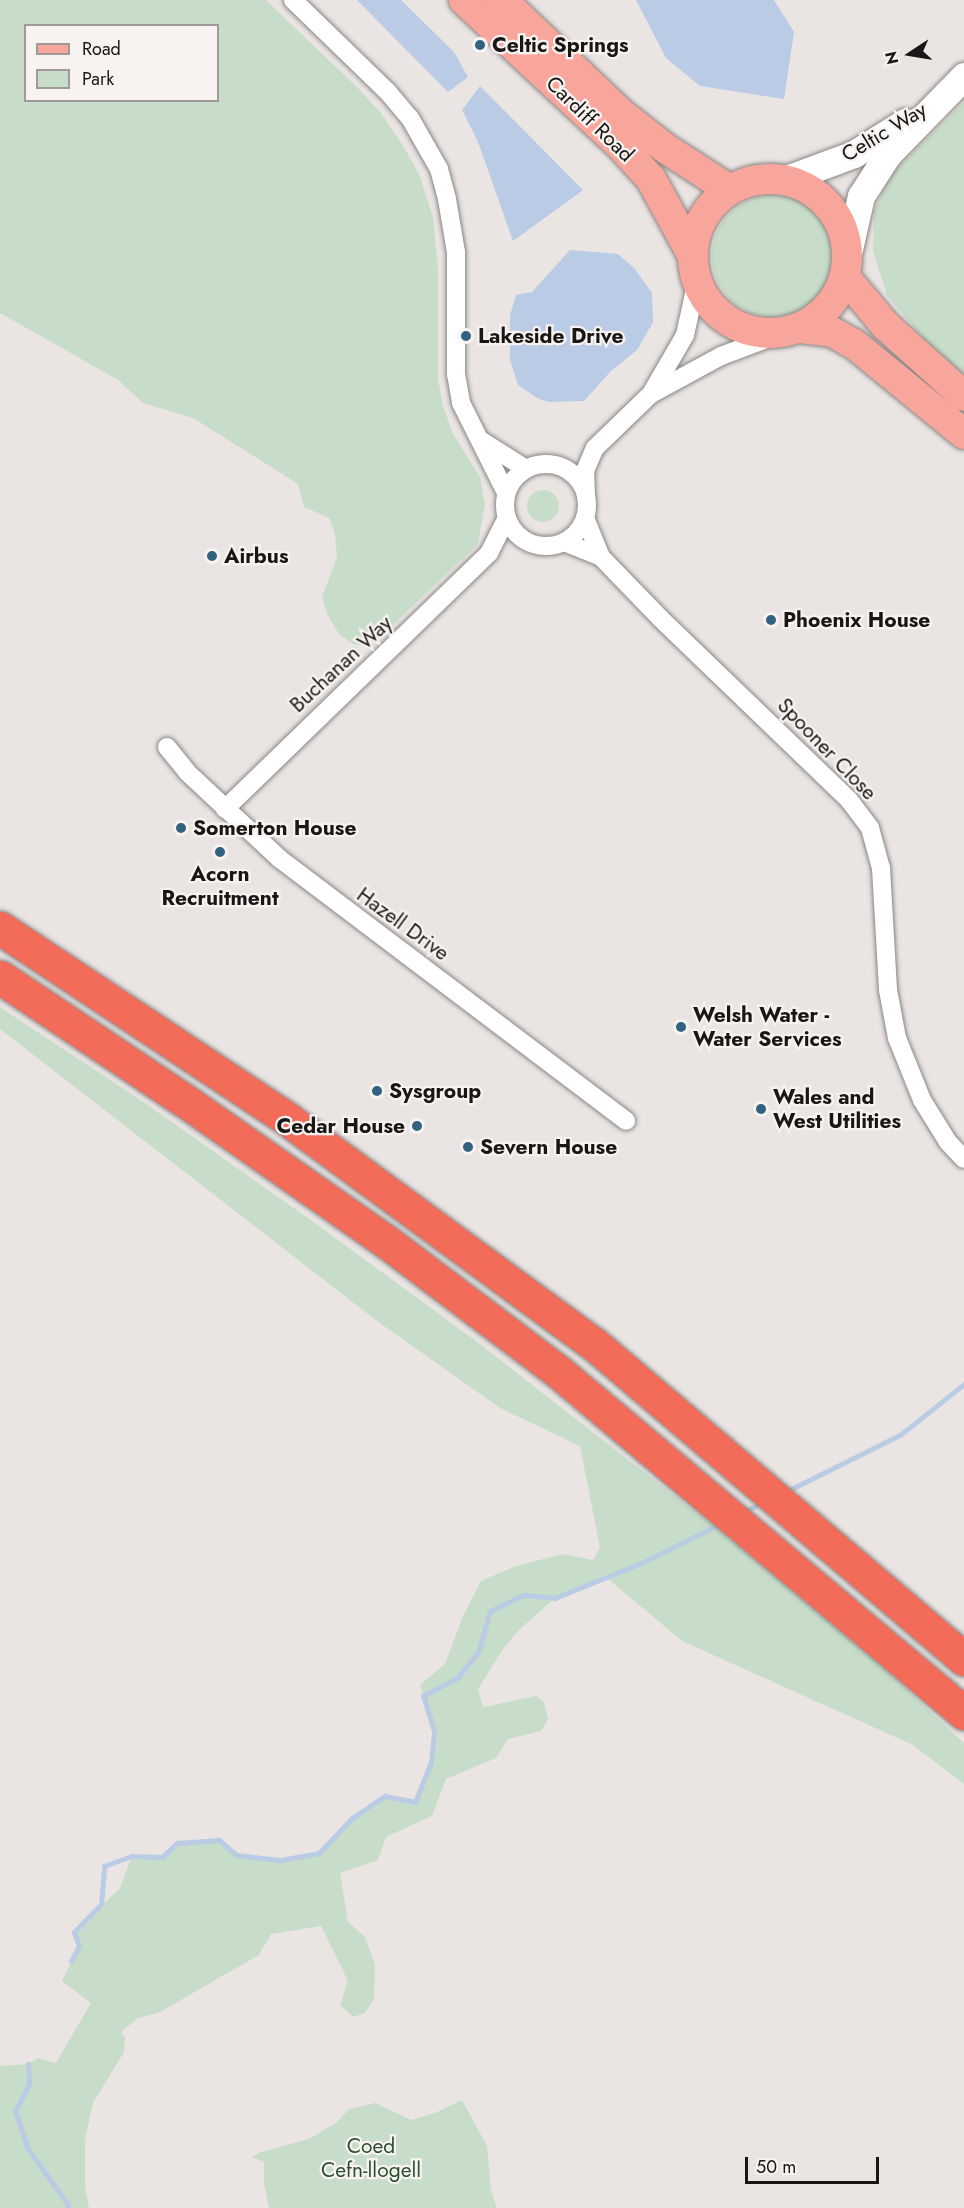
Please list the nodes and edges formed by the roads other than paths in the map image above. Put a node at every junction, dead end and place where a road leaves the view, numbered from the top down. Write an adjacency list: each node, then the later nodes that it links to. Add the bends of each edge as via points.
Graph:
1 (293, 0): 13 (street, via 387,91 410,118 439,169 456,252 456,375 461,403)
2 (464, 0): 8 (main road, Cardiff Road, via 619,144 651,179)
3 (502, 0): 6 (main road, Cardiff Road, via 619,112 665,148)
4 (956, 84): 5 (street, Celtic Way, via 854,154); 7 (street, Celtic Way, via 888,154 861,196)
5 (784, 180): 6 (main road, via 751,181); 7 (main road, via 818,195 838,219 845,238)
6 (730, 190): 8 (main road, via 709,209 697,231)
7 (846, 268): 9 (main road, via 825,312); 11 (main road, via 885,325)
8 (695, 269): 9 (main road, Cardiff Road, via 706,299 724,319 751,331); 10 (street, via 685,335)
9 (793, 330): 10 (street, via 721,356); 12 (main road, Cardiff Road, via 832,332 854,344)
10 (651, 394): 14 (street)
11 (964, 396)
12 (964, 435)
13 (478, 438): 16 (street); 17 (street)
14 (595, 448): 15 (street); 18 (street, via 585,471)
15 (560, 466): 16 (street); 18 (street, via 581,483)
16 (526, 469): 17 (street, via 513,479)
17 (506, 494): 20 (street, Buchanan Way)
18 (586, 496): 19 (street)
19 (585, 518): 21 (street, via 577,532); 24 (street, Spooner Close)
20 (506, 519): 22 (street, via 514,532); 23 (street, Buchanan Way)
21 (564, 542): 22 (street, Buchanan Way); 24 (street, Spooner Close)
22 (538, 546): 23 (street, Buchanan Way, via 509,544)
23 (489, 553): 26 (street, Buchanan Way)
24 (601, 558): 30 (street, Spooner Close, via 849,800 870,828 881,868 888,990 897,1038 922,1100 948,1142)
25 (167, 747): 26 (street, Hazell Drive, via 188,774)
26 (225, 809): 29 (street, Hazell Drive, via 280,859 380,937)
27 (0, 928): 31 (highway, via 290,1121 594,1344)
28 (0, 977): 32 (highway, via 387,1242 551,1366)
29 (626, 1121)
30 (964, 1159)
31 (964, 1659)
32 (964, 1713)

